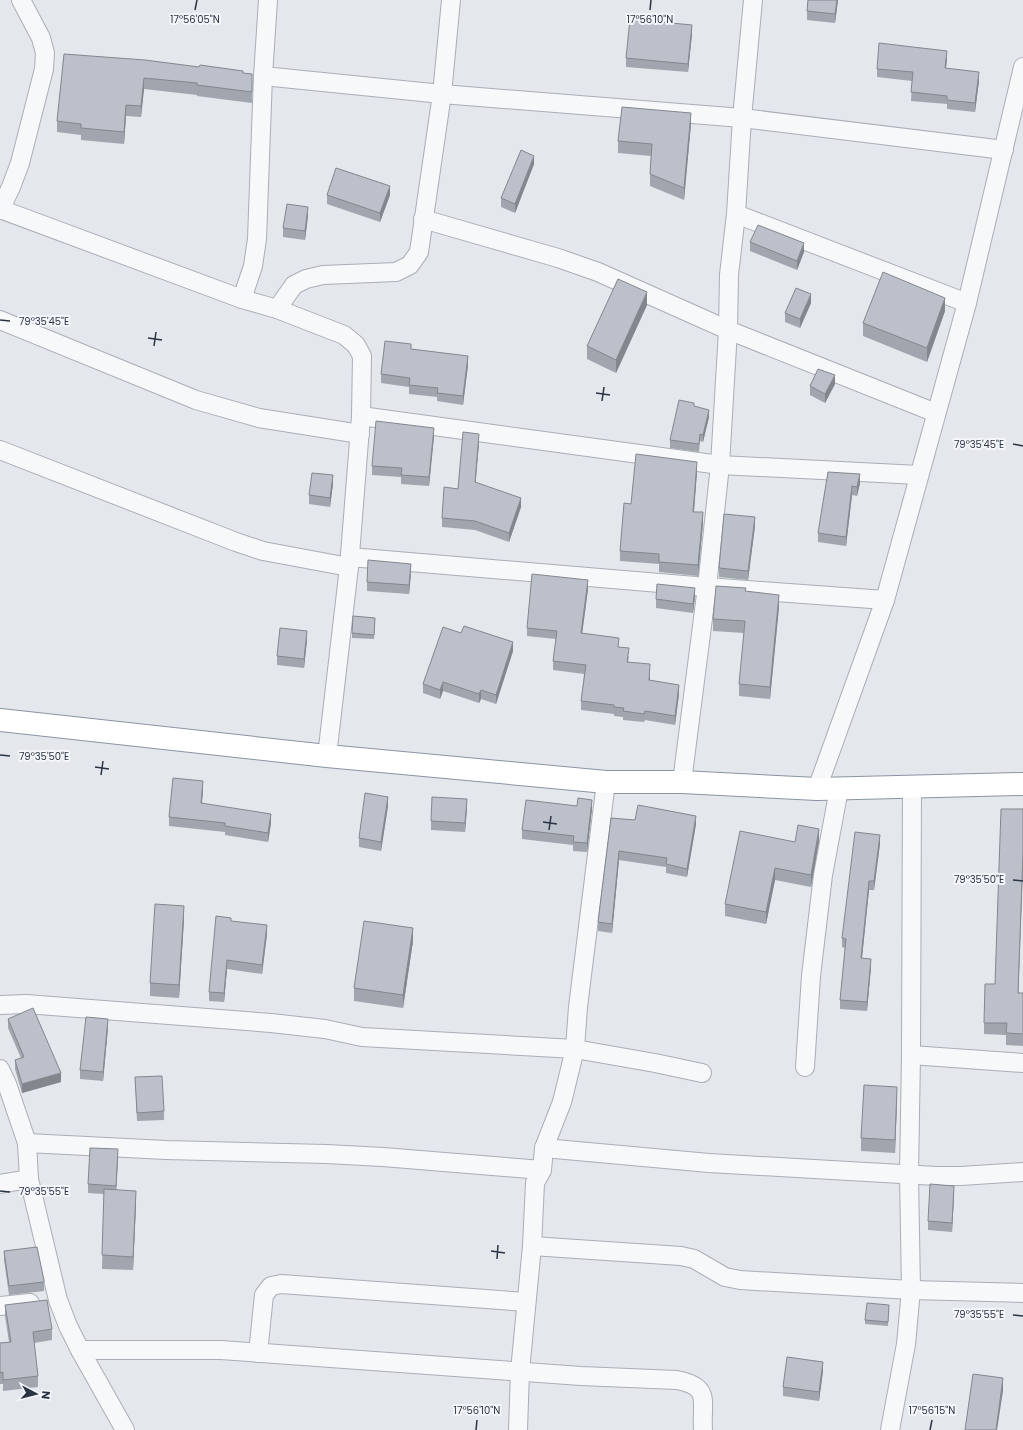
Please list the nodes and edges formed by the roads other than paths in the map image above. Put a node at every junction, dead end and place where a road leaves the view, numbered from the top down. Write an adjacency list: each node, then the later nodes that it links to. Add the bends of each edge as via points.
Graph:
1 (21, 0): 10 (street, via 41,38 45,53 44,69 20,163)
2 (268, 0): 6 (street)
3 (451, 0): 7 (street)
4 (753, 0): 8 (street)
5 (1023, 67): 9 (street)
6 (263, 76): 7 (street); 13 (street, via 257,239 253,266)
7 (442, 94): 8 (street); 12 (street)
8 (742, 118): 9 (street); 11 (street)
9 (1004, 150): 14 (street)
10 (0, 210): 13 (street)
11 (736, 214): 14 (street); 17 (street, via 729,275)
12 (423, 219): 15 (street, via 419,252 410,265 396,272 323,275 306,279 294,285); 17 (street, via 579,265)
13 (242, 298): 15 (street)
14 (967, 303): 18 (street)
15 (277, 309): 19 (street, via 344,335 356,345 362,356)
16 (0, 320): 20 (street, via 202,402 259,418)
17 (728, 330): 18 (street); 22 (street)
18 (936, 414): 23 (street)
19 (361, 416): 20 (street); 22 (street)
20 (360, 434): 24 (street)
21 (0, 450): 24 (street, via 263,551)
22 (720, 465): 23 (street); 25 (street)
23 (919, 475): 26 (street)
24 (350, 562): 25 (street); 28 (street)
25 (706, 587): 26 (street); 30 (street)
26 (885, 600): 33 (street)
27 (0, 720): 28 (highway)
28 (327, 756): 29 (highway)
29 (606, 782): 30 (highway); 36 (street)
30 (682, 782): 33 (highway)
31 (1023, 784): 32 (highway)
32 (912, 786): 34 (highway); 37 (street)
33 (817, 789): 34 (highway)
34 (839, 789): 39 (street, via 823,875 812,969)
35 (0, 1005): 36 (street, via 26,1004 271,1023 324,1029 362,1037)
36 (575, 1049): 41 (street); 43 (street, via 562,1102)
37 (911, 1055): 38 (street); 46 (street)
38 (1023, 1063)
39 (805, 1066)
40 (0, 1069): 42 (street)
41 (702, 1073)
42 (27, 1143): 44 (street, via 354,1155); 47 (street)
43 (544, 1148): 44 (street); 46 (street, via 709,1164)
44 (542, 1170): 49 (street, via 536,1183)
45 (1023, 1172): 46 (street, via 961,1176)
46 (908, 1174): 50 (street)
47 (29, 1179): 48 (street); 52 (street)
48 (0, 1184)
49 (532, 1246): 50 (street, via 681,1256 725,1277 740,1280); 53 (street)
50 (911, 1290): 51 (street); 61 (street, via 906,1344)
51 (1023, 1293)
52 (58, 1300): 54 (street); 55 (street)
53 (526, 1302): 56 (street, via 281,1284 271,1286 264,1295); 57 (street)
54 (0, 1306)
55 (80, 1350): 56 (street, via 221,1350); 58 (street)
56 (258, 1353): 57 (street)
57 (520, 1371): 59 (street); 60 (street, via 688,1382 702,1393)
58 (125, 1430)
59 (518, 1430)
60 (703, 1430)
61 (890, 1430)

